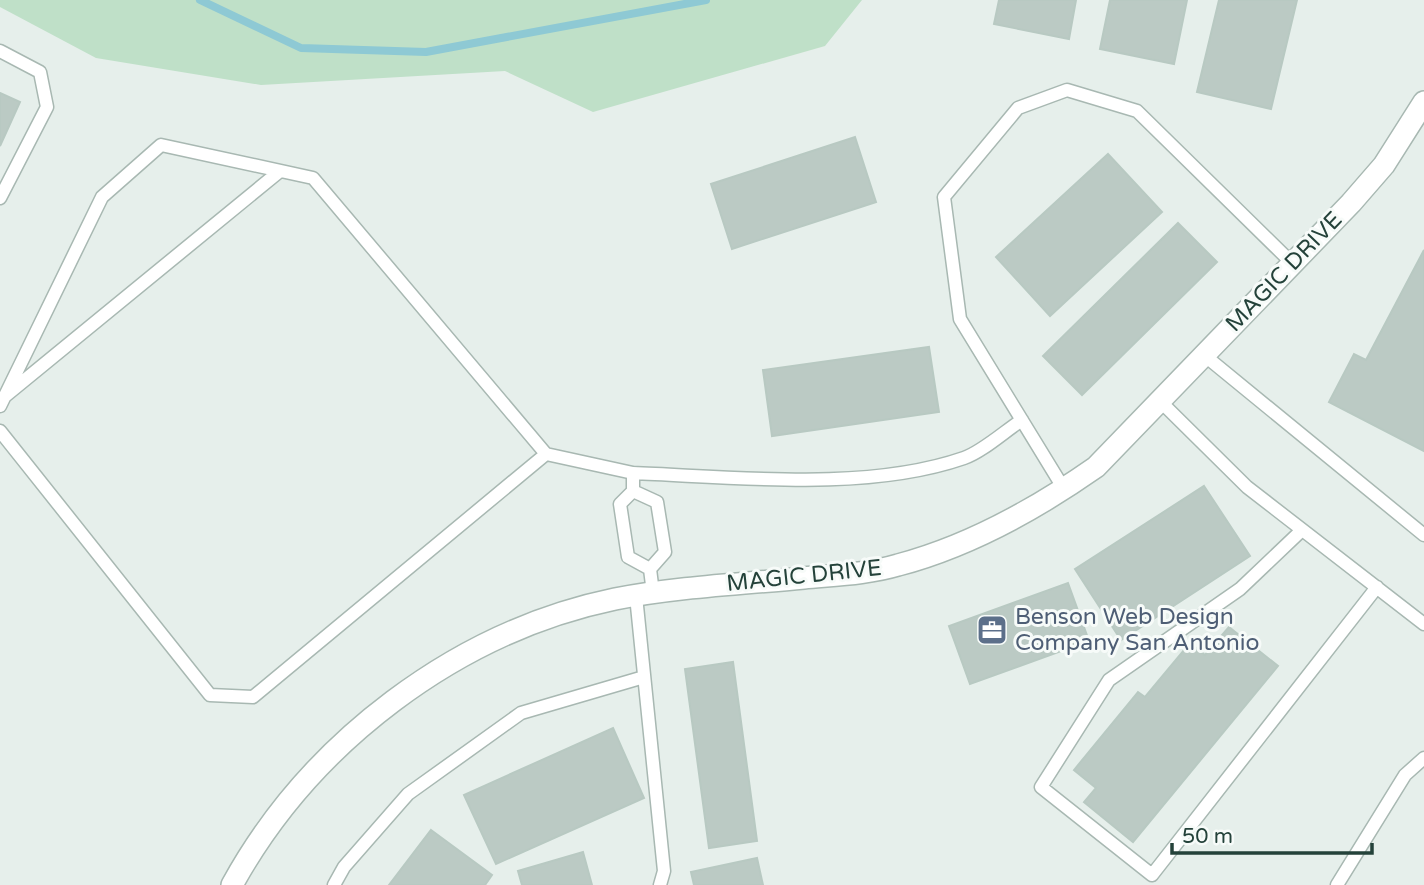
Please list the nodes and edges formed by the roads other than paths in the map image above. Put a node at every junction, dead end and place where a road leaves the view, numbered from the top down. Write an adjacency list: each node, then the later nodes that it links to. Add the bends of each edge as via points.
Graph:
1 (0, 51): 4 (lane, via 40,72 47,107)
2 (1424, 103): 5 (street, MAGIC DRIVE, via 1384,165)
3 (280, 171): 8 (lane); 8 (lane, via 161,145 102,197); 11 (lane, via 313,178)
4 (0, 198)
5 (1293, 264): 6 (street, MAGIC DRIVE); 9 (lane, via 1138,111 1068,90 1018,108 944,197 960,319)
6 (1204, 355): 7 (street, MAGIC DRIVE); 16 (lane)
7 (1160, 401): 13 (street, MAGIC DRIVE, via 1096,467); 15 (lane, via 1247,487)
8 (1, 403)
9 (1022, 420): 12 (lane, via 966,458 885,477 797,479); 13 (lane)
10 (0, 431): 11 (lane, via 210,695 253,697)
11 (546, 454): 12 (lane)
12 (633, 472): 14 (lane)
13 (1064, 489): 19 (street, MAGIC DRIVE, via 1006,523 898,565)
14 (633, 491): 17 (lane, via 620,504 628,557); 17 (lane, via 657,502 665,552)
15 (1302, 530): 18 (lane); 23 (lane, via 1240,589 1109,680 1041,787)
16 (1424, 535)
17 (650, 569): 19 (lane)
18 (1377, 587): 20 (lane); 23 (lane)
19 (644, 594): 21 (lane); 24 (street, MAGIC DRIVE, via 555,616 498,639 444,667 394,701 347,739 304,783)
20 (1424, 624)
21 (644, 677): 25 (lane, via 521,713 408,794 344,867); 26 (lane, via 664,871)
22 (1424, 758): 27 (lane, via 1405,775)
23 (1150, 880)
24 (232, 885)
25 (334, 885)
26 (660, 885)
27 (1337, 885)

